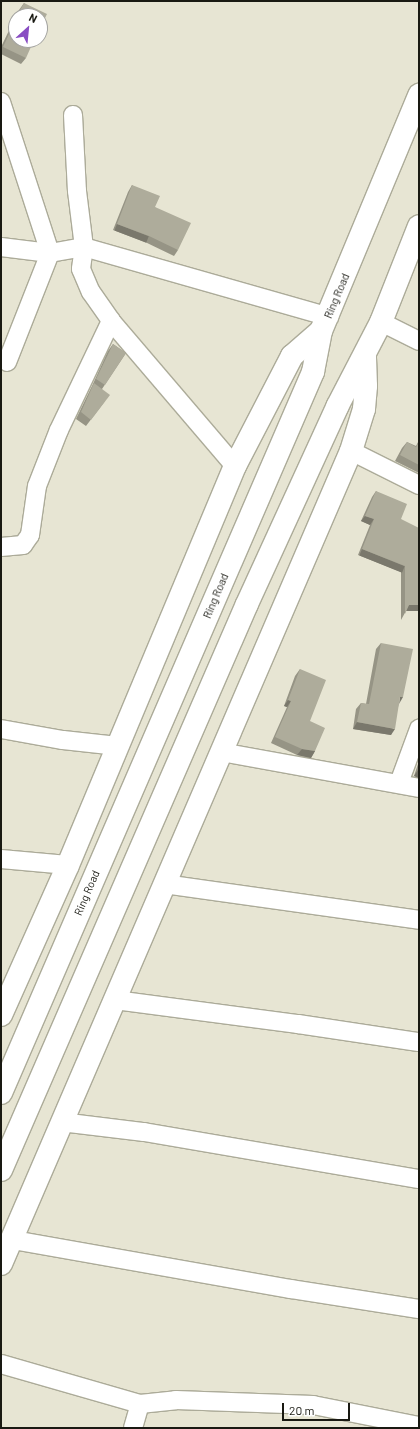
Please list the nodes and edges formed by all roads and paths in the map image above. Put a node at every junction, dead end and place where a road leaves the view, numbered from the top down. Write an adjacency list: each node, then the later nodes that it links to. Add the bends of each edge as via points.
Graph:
1 (419, 95): 10 (main road, Ring Road)
2 (1, 102): 7 (street)
3 (72, 115): 6 (street)
4 (419, 226): 9 (main road)
5 (1, 247): 7 (street)
6 (84, 247): 7 (street); 8 (street, via 81,269 91,292); 10 (street)
7 (50, 254): 13 (street)
8 (111, 321): 15 (street); 17 (street, via 59,430 37,486 30,535 23,546)
9 (380, 322): 11 (street); 12 (main road)
10 (325, 324): 15 (main road, via 292,356); 32 (main road, Ring Road, via 313,372)
11 (419, 341)
12 (365, 355): 14 (main road, via 364,408); 34 (main road, via 336,407 247,604)
13 (7, 362)
14 (351, 451): 16 (street); 21 (main road)
15 (235, 466): 20 (main road)
16 (419, 486)
17 (1, 547)
18 (1, 729): 20 (street)
19 (419, 729): 22 (street)
20 (118, 746): 25 (main road)
21 (220, 752): 22 (street); 26 (main road)
22 (399, 783): 23 (street)
23 (419, 788)
24 (1, 859): 25 (street)
25 (68, 866): 28 (main road)
26 (164, 884): 27 (street); 29 (main road)
27 (419, 920)
28 (7, 986): 30 (main road)
29 (115, 1000): 31 (street); 33 (main road)
30 (1, 1015)
31 (419, 1042)
32 (1, 1093)
33 (62, 1122): 35 (street, via 144,1132); 36 (main road)
34 (1, 1170)
35 (419, 1179)
36 (13, 1240): 37 (main road); 38 (street)
37 (1, 1264)
38 (419, 1309)
39 (1, 1364): 40 (street)
40 (140, 1404): 41 (street, via 176,1400 313,1405); 42 (street)
41 (419, 1426)
42 (133, 1428)

